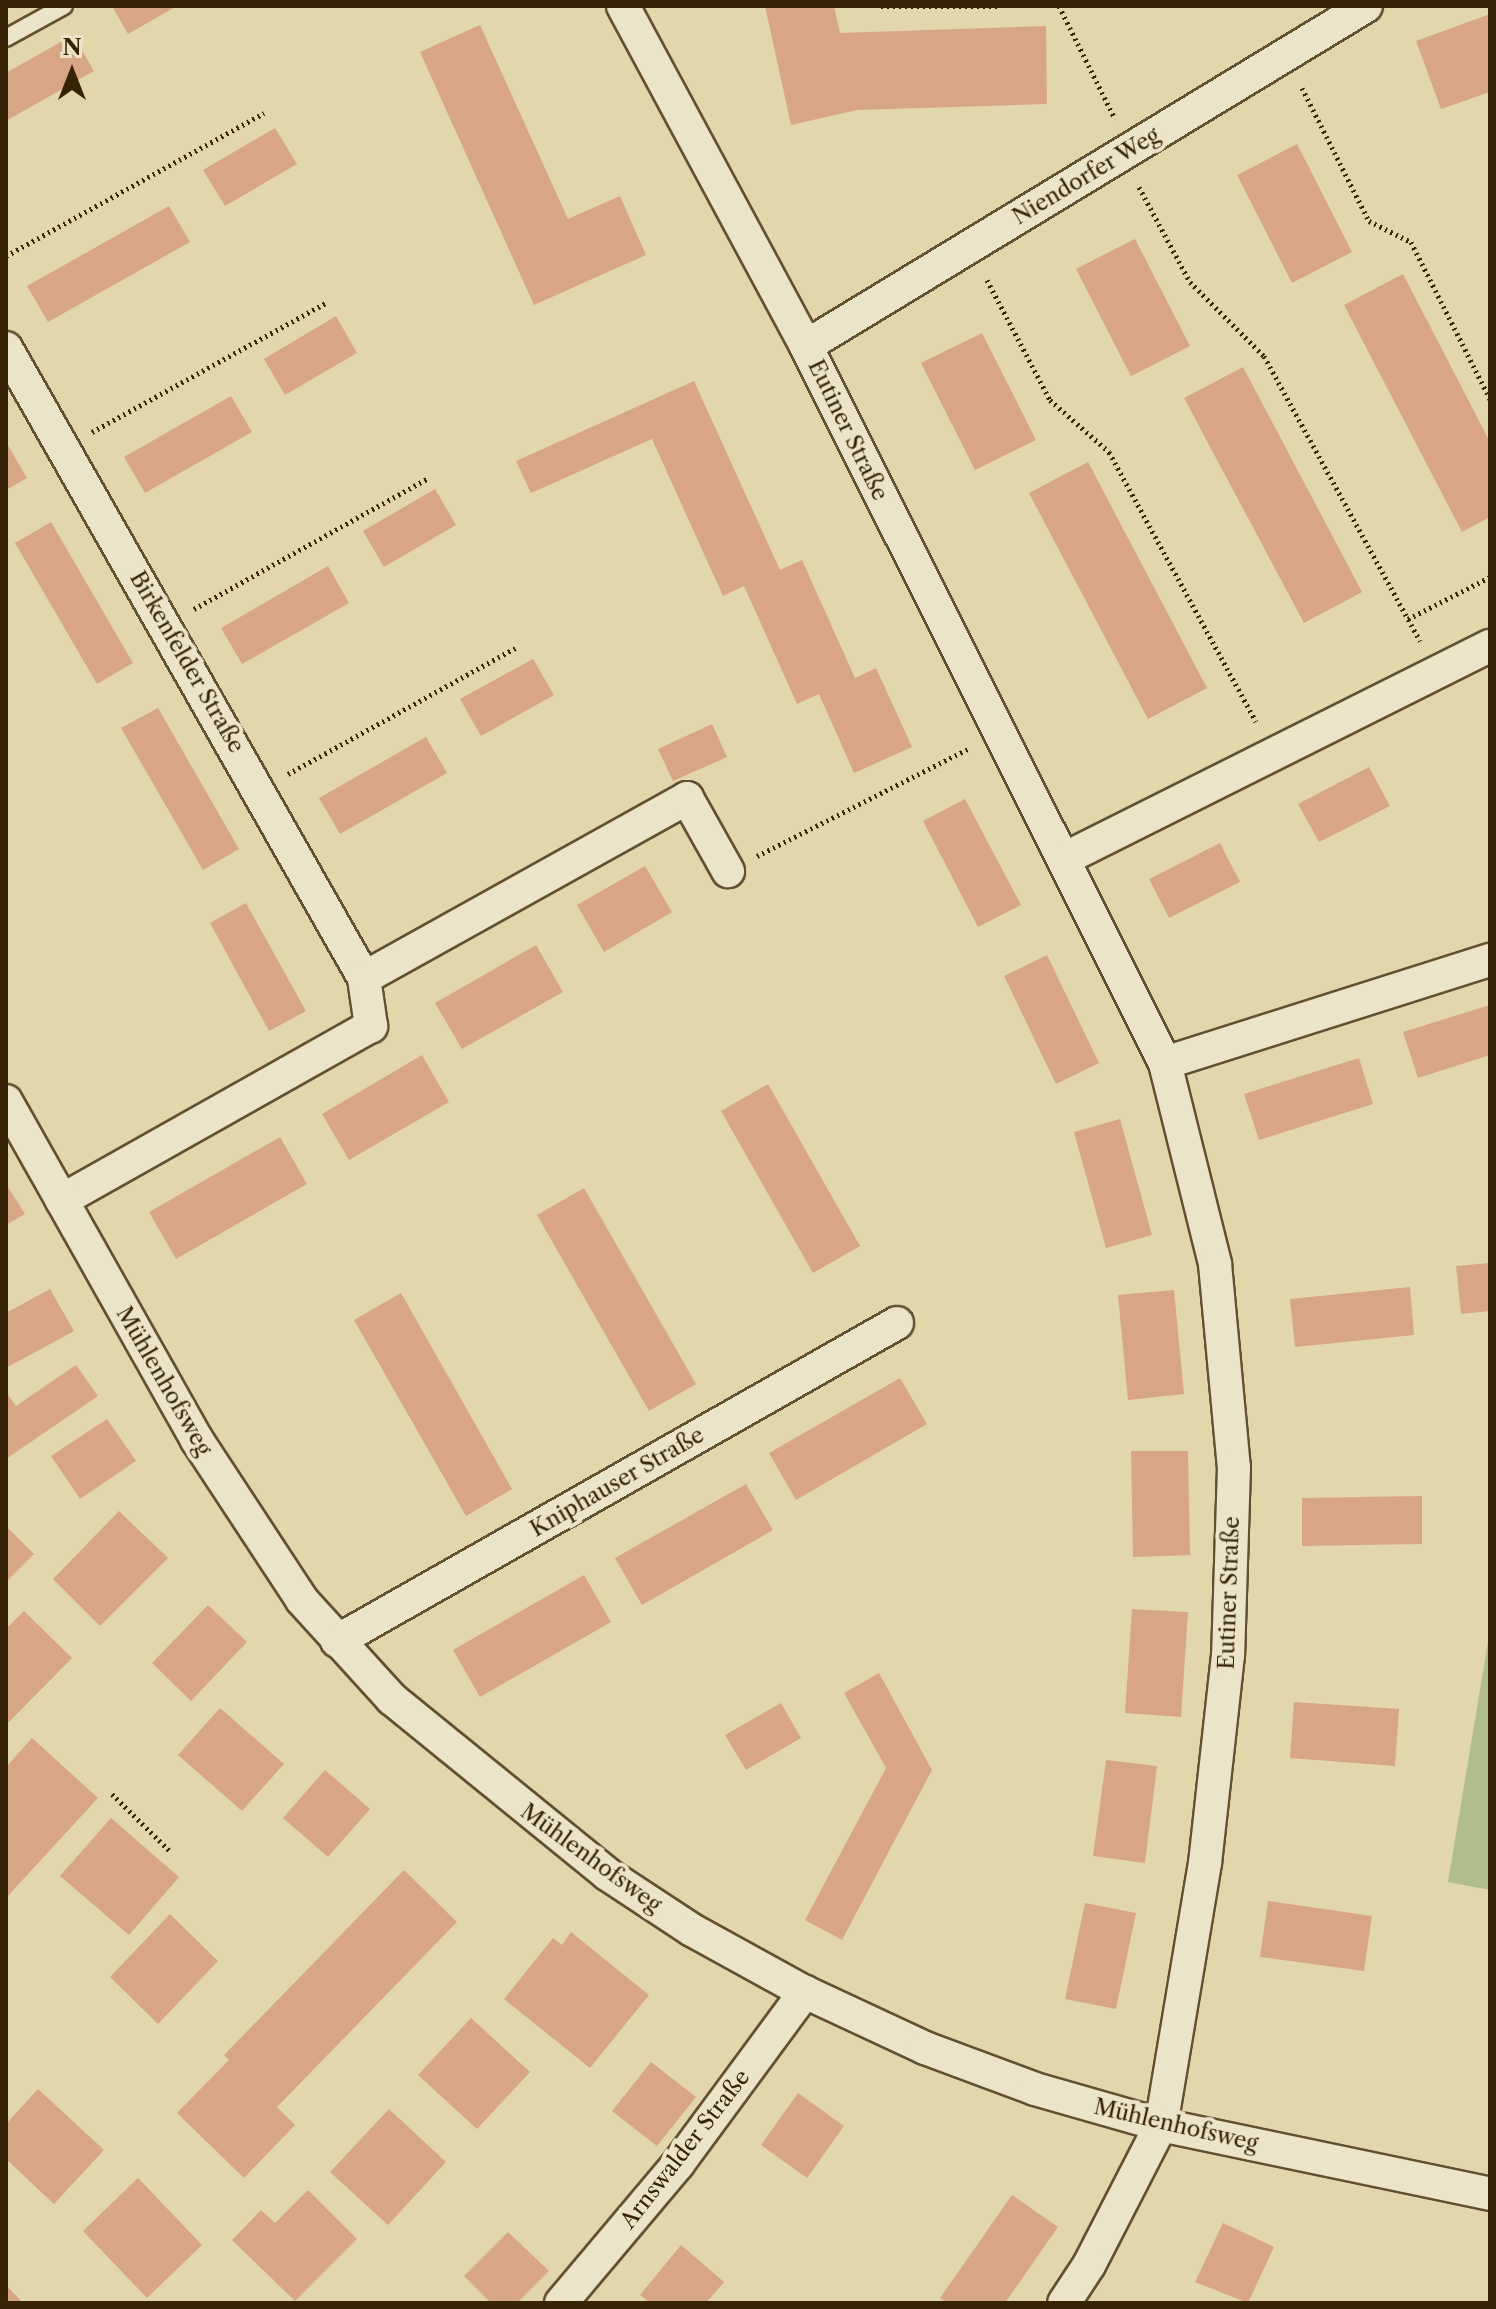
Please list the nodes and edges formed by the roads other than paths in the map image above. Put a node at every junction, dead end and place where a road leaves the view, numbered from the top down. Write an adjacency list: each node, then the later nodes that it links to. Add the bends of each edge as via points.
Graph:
1 (64, 6): 4 (lane)
2 (623, 6): 5 (street, Eutiner Straße)
3 (1366, 6): 5 (street, Niendorfer Weg)
4 (6, 38)
5 (806, 346): 8 (street, Eutiner Straße)
6 (6, 348): 11 (street, Birkenfelder Straße)
7 (1490, 646): 8 (street)
8 (1064, 859): 12 (street, Eutiner Straße)
9 (728, 871): 11 (street, via 687,798)
10 (1490, 960): 12 (street)
11 (364, 978): 14 (street, Birkenfelder Straße, via 371,1026)
12 (1165, 1063): 18 (street, Eutiner Straße, via 1215,1264 1234,1467 1228,1655 1205,1863)
13 (6, 1101): 14 (street, Mühlenhofsweg)
14 (62, 1200): 16 (street, Mühlenhofsweg, via 252,1531)
15 (897, 1323): 16 (street, Kniphauser Straße)
16 (337, 1641): 17 (street, Mühlenhofsweg, via 392,1699 466,1764 607,1874 692,1930)
17 (805, 1992): 18 (street, Mühlenhofsweg, via 925,2048 1035,2089); 20 (street, Arnswalder Straße, via 678,2164)
18 (1161, 2125): 19 (street, Mühlenhofsweg); 21 (street, Eutiner Straße)
19 (1490, 2194)
20 (561, 2303)
21 (1064, 2303)

